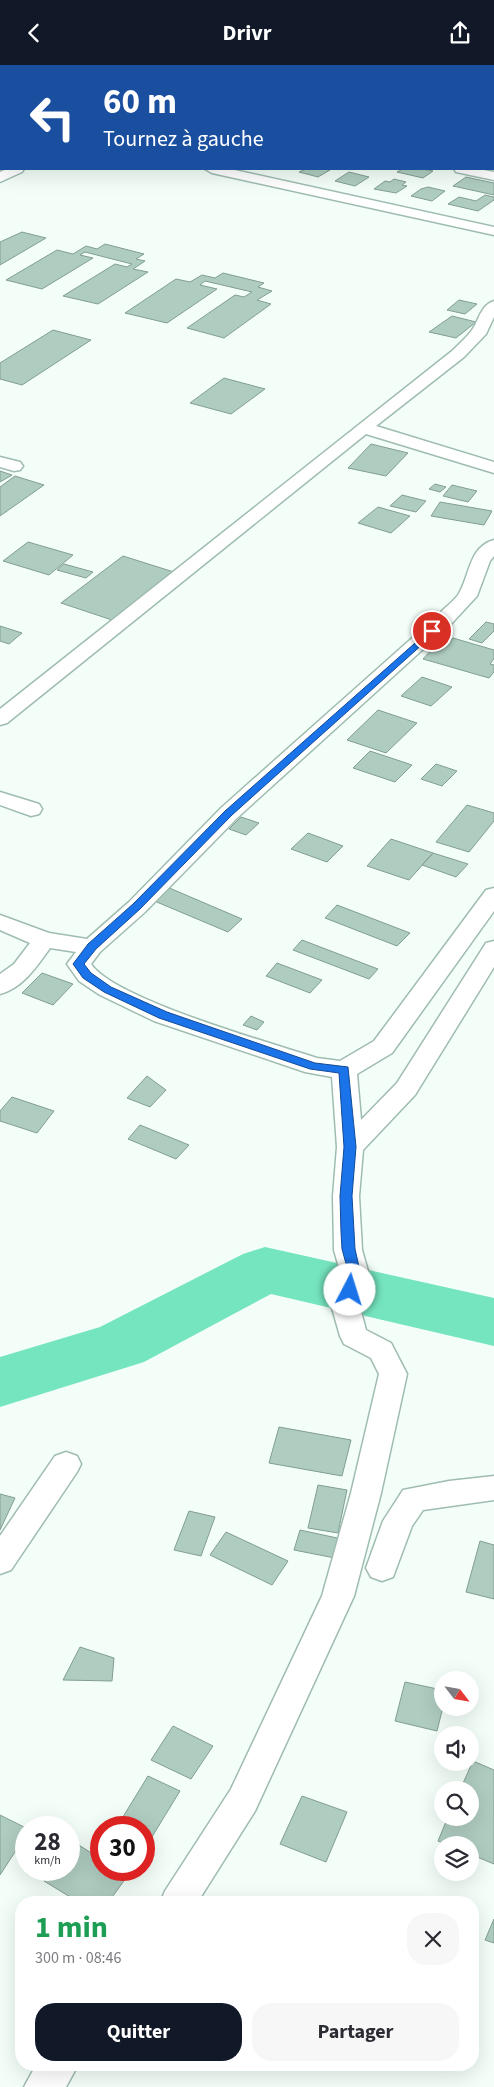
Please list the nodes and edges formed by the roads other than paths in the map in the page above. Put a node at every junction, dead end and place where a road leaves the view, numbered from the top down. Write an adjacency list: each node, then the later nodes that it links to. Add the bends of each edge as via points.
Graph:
1 (15, 170): 5 (street)
2 (217, 170): 6 (street)
3 (466, 170): 4 (street)
4 (494, 176)
5 (0, 178)
6 (494, 231)
7 (494, 306): 8 (street, via 480,331 458,354)
8 (363, 428): 9 (street); 11 (street)
9 (494, 468)
10 (494, 546): 17 (street, via 481,559 467,596 445,619 229,813 137,907)
11 (0, 719)
12 (0, 798): 13 (street)
13 (31, 809)
14 (494, 895): 20 (street, via 383,1047)
15 (0, 922): 16 (street)
16 (44, 940): 17 (street); 19 (street, via 22,969)
17 (92, 947): 20 (street, via 79,964 87,976 108,990 163,1015 314,1066)
18 (494, 948): 21 (street, via 406,1089)
19 (0, 986)
20 (344, 1070): 21 (street)
21 (350, 1147): 26 (street, via 346,1196 348,1249 354,1271 346,1308 354,1336 381,1351 394,1374 338,1596 243,1799)
22 (66, 1464): 24 (street)
23 (494, 1488): 25 (street, via 414,1499 398,1521)
24 (0, 1561)
25 (382, 1568)
26 (182, 1896)
27 (55, 2071): 28 (street)
28 (43, 2087)

